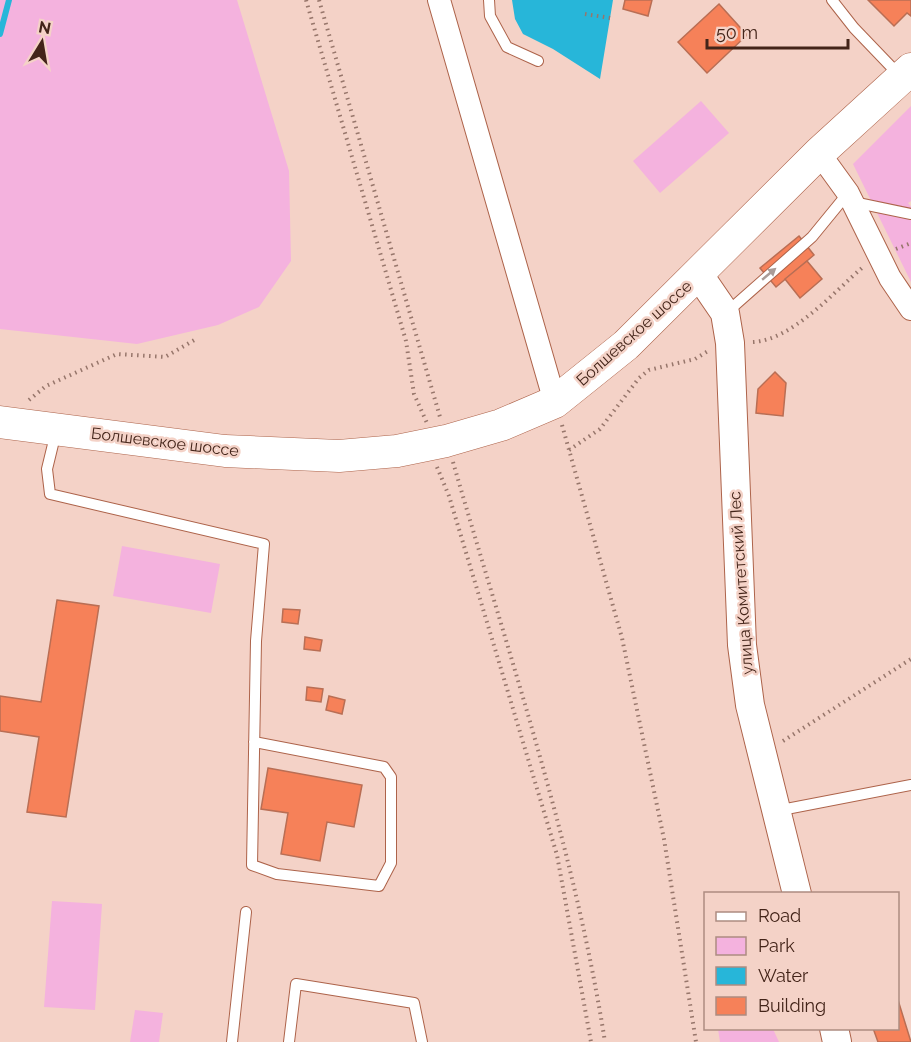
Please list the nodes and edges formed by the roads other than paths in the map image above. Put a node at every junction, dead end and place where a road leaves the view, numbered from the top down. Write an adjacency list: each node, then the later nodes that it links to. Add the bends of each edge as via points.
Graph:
1 (439, 0): 12 (street)
2 (489, 0): 4 (lane, via 490,16 507,47)
3 (832, 0): 5 (lane, via 854,28)
4 (538, 61)
5 (906, 74): 6 (main road, Болшевское шоссе)
6 (819, 153): 7 (street); 9 (main road, Болшевское шоссе)
7 (851, 197): 8 (lane); 10 (street, via 890,278); 11 (lane, one-way to 7, via 812,237)
8 (911, 214)
9 (699, 275): 11 (street, улица Комитетский Лес); 12 (main road, Болшевское шоссе, via 626,345)
10 (911, 309)
11 (725, 313): 17 (street, улица Комитетский Лес, via 738,462 742,645 750,705)
12 (556, 404): 14 (main road, Болшевское шоссе, via 437,443 397,451 327,455 225,451)
13 (1, 422): 14 (main road, Болшевское шоссе)
14 (57, 429): 15 (lane, via 47,469 50,494 264,544 256,641)
15 (254, 742): 15 (lane, via 252,865 277,874 379,886 391,863 391,777 384,767)
16 (911, 785): 17 (lane)
17 (776, 812): 18 (street, улица Комитетский Лес)
18 (796, 892)
19 (246, 912): 20 (lane)
20 (232, 1042)
21 (290, 1042): 22 (lane, via 296,984 414,1003)
22 (422, 1042)

